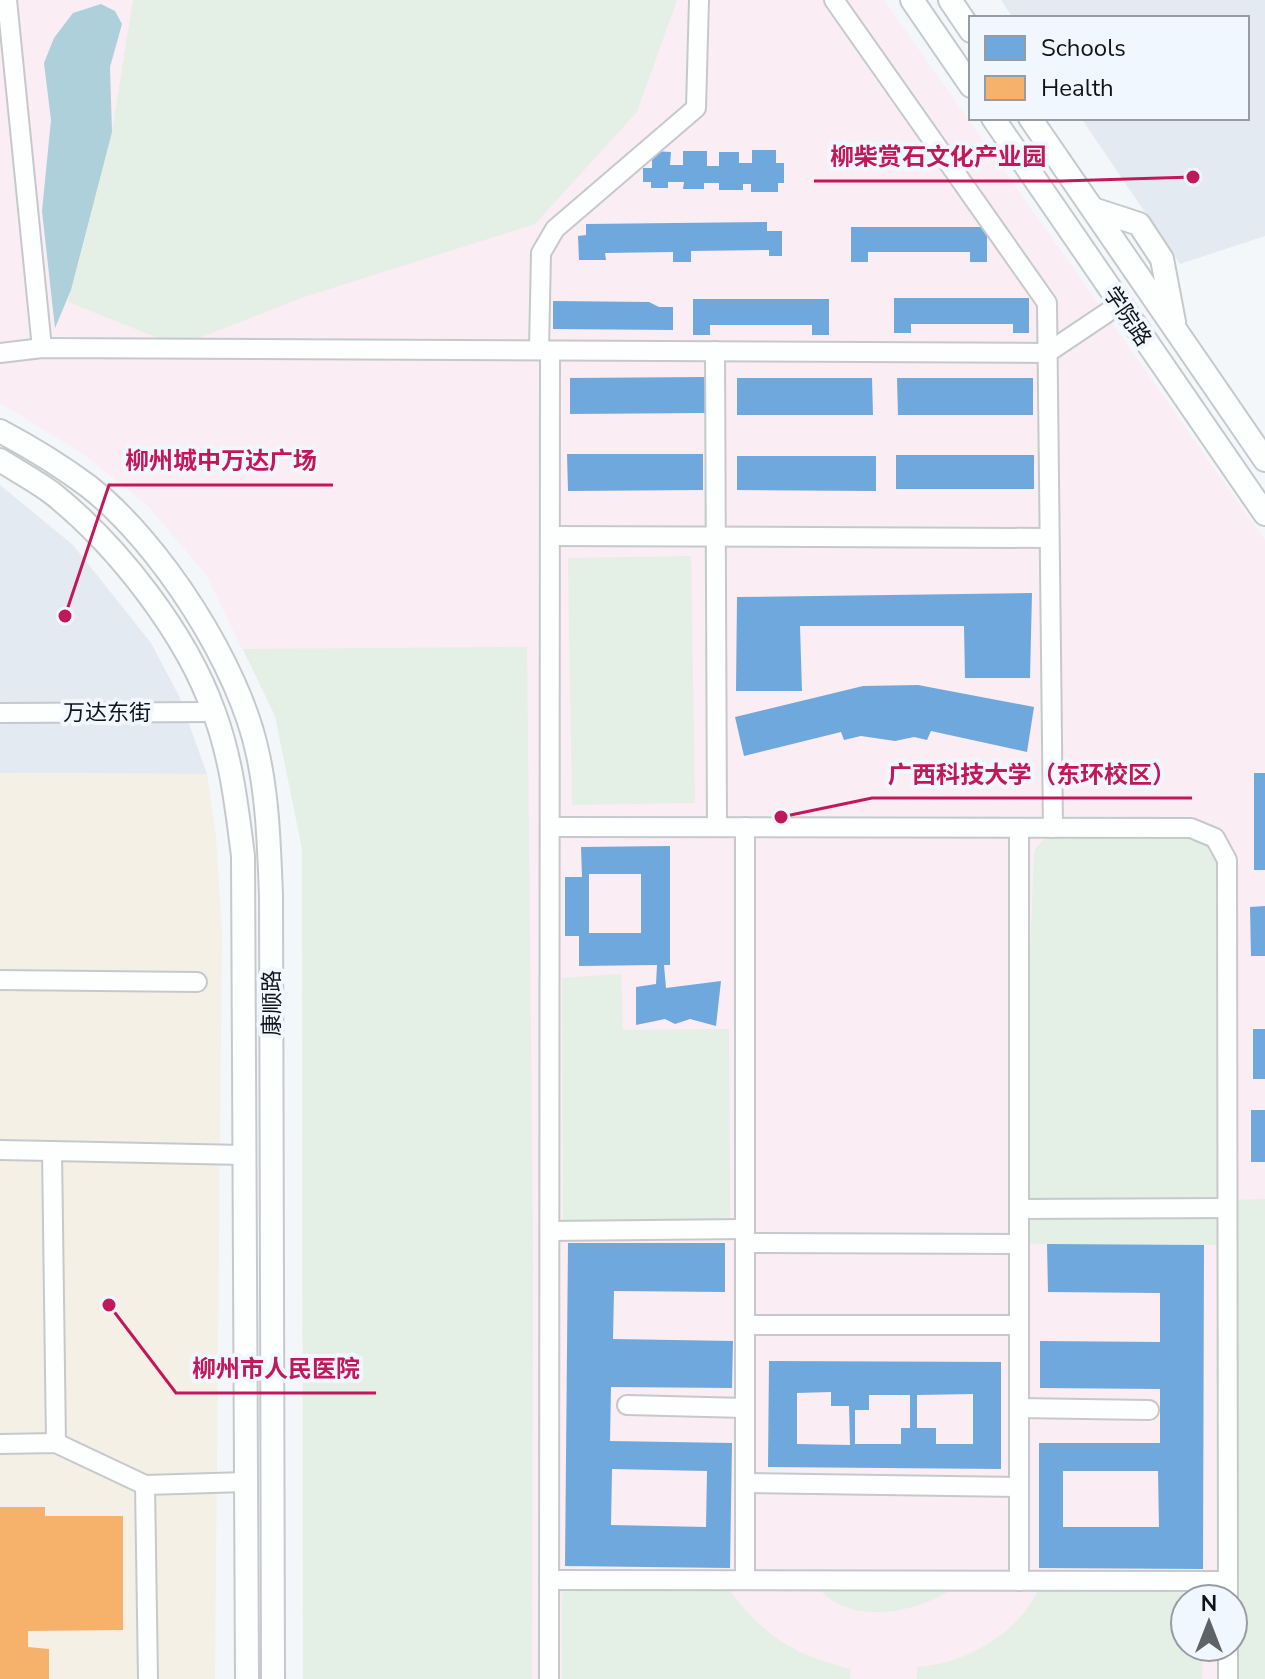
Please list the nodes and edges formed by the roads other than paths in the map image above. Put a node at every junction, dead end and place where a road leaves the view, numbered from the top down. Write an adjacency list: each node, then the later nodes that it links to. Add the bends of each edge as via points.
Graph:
1 (7, 0): 11 (street)
2 (699, 0): 12 (street, via 696,108 555,229 541,253)
3 (834, 0): 15 (street, via 1047,303)
4 (912, 0): 7 (main road)
5 (950, 0): 6 (main road)
6 (969, 28)
7 (969, 83)
8 (994, 120): 10 (main road, 学院路)
9 (1031, 120): 18 (main road, 学院路)
10 (1120, 304): 15 (street); 19 (main road, 学院路)
11 (42, 348): 12 (street); 14 (street)
12 (544, 350): 13 (street); 20 (street)
13 (715, 351): 15 (street); 21 (street)
14 (0, 353)
15 (1047, 353): 22 (street)
16 (0, 431): 59 (main road, 康顺路, via 89,487 128,524 216,645 258,753 271,895)
17 (0, 460): 23 (main road, 康顺路, via 50,491 100,536 188,655)
18 (1265, 460)
19 (1265, 514)
20 (550, 536): 21 (street); 25 (street)
21 (717, 537): 22 (street); 26 (street)
22 (1049, 538): 29 (street)
23 (214, 712): 24 (street, 万达东街); 34 (main road, 康顺路, via 235,794 243,856)
24 (0, 713)
25 (550, 827): 26 (street); 37 (street)
26 (717, 827): 27 (street)
27 (745, 827): 28 (street); 38 (street)
28 (1019, 828): 29 (street); 36 (street)
29 (1053, 828): 35 (street, via 1191,828 1215,838 1227,860)
30 (0, 980): 31 (street)
31 (197, 982)
32 (0, 1150): 33 (street)
33 (52, 1151): 34 (street); 46 (street)
34 (244, 1155): 48 (main road, 康顺路)
35 (1227, 1208): 36 (street); 55 (street)
36 (1019, 1209): 39 (street)
37 (550, 1231): 38 (street); 52 (street)
38 (745, 1236): 39 (street); 40 (street)
39 (1019, 1244): 41 (street)
40 (745, 1325): 41 (street); 43 (street)
41 (1019, 1325): 44 (street)
42 (627, 1405): 43 (street)
43 (745, 1408): 49 (street)
44 (1019, 1408): 45 (street); 51 (street)
45 (1149, 1410)
46 (56, 1443): 47 (street); 50 (street)
47 (0, 1444)
48 (246, 1482): 50 (street); 58 (main road, 康顺路)
49 (745, 1483): 51 (street); 53 (street)
50 (145, 1485): 57 (street)
51 (1019, 1487): 54 (street)
52 (549, 1580): 53 (street); 60 (street)
53 (745, 1580): 54 (street)
54 (1019, 1581): 56 (street)
55 (1228, 1583)
56 (1169, 1587)
57 (148, 1679)
58 (247, 1679)
59 (273, 1679)
60 (549, 1679)

